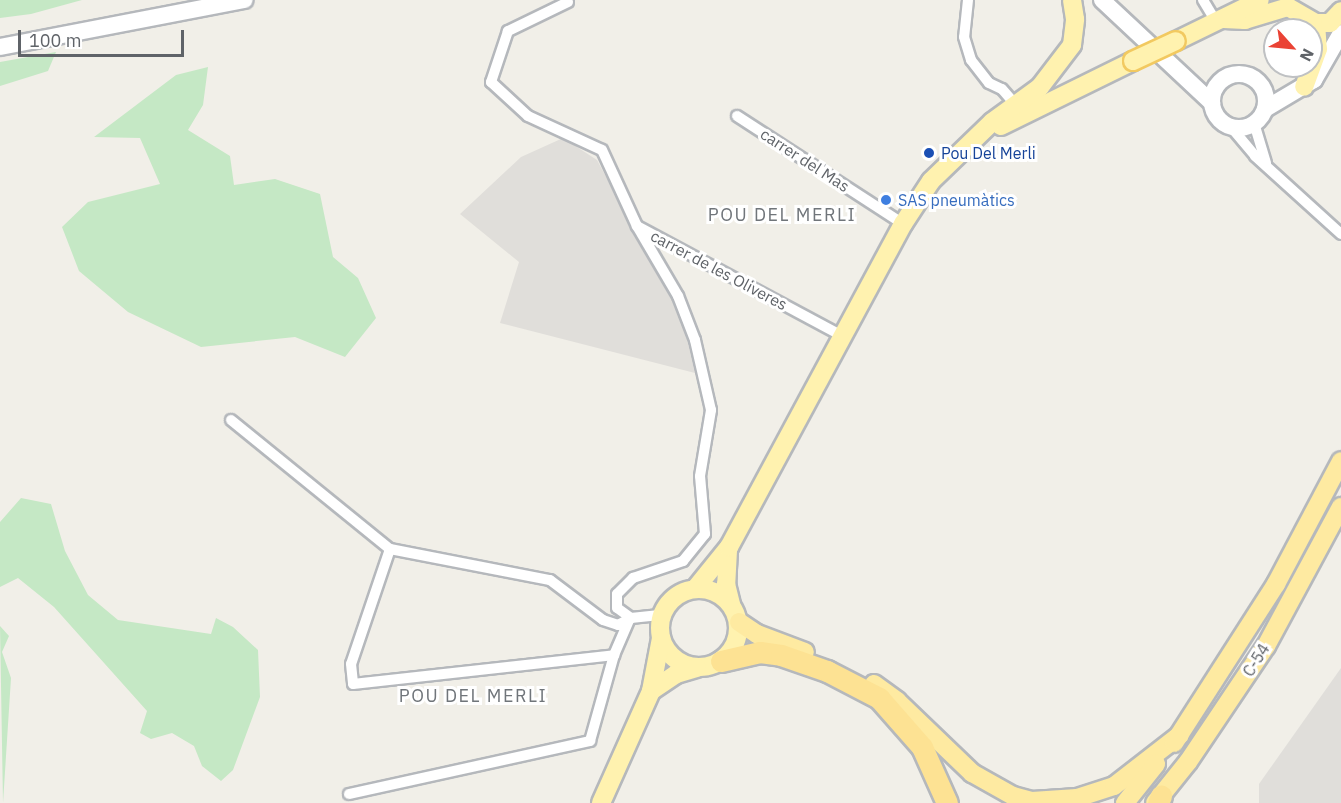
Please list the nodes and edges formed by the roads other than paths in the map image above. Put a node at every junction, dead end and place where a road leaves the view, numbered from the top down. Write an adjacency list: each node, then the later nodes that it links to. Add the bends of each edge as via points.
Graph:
1 (245, 0): 13 (main road)
2 (968, 0): 20 (street, via 964,37 971,60 989,83 1002,88)
3 (1072, 0): 20 (main road, via 1072,45 1040,87)
4 (1102, 0): 14 (main road)
5 (1203, 0): 10 (street)
6 (1260, 0): 10 (main road)
7 (567, 2): 28 (street, carrer de les Oliveres, via 508,31 491,82 528,116 602,150)
8 (1341, 11): 11 (main road, via 1330,23)
9 (1307, 18): 10 (main road, via 1288,7 1245,20)
10 (1220, 20): 25 (main road, bridge)
11 (1323, 23)
12 (1341, 33): 18 (main road, via 1322,68)
13 (0, 47)
14 (1182, 77): 16 (main road); 19 (main road)
15 (1304, 78): 18 (main road)
16 (1219, 83): 17 (main road, via 1240,74); 19 (main road)
17 (1261, 85): 18 (main road); 21 (main road)
18 (1298, 91): 21 (main road)
19 (1212, 104): 24 (main road, via 1218,118)
20 (1016, 105): 25 (main road)
21 (1265, 109): 23 (main road)
22 (737, 116): 27 (street, carrer del Mas)
23 (1254, 123): 24 (main road); 26 (street)
24 (1231, 127): 26 (street)
25 (971, 143): 27 (main road, via 936,175)
26 (1266, 164): 29 (street)
27 (903, 225): 30 (main road)
28 (637, 226): 30 (street, carrer de les Oliveres); 39 (street, via 687,318 711,410 700,476 705,534 683,561 633,578 617,594 617,608)
29 (1341, 234)
30 (842, 336): 34 (main road)
31 (231, 420): 35 (street)
32 (1341, 461): 46 (highway, C-54, via 1276,584)
33 (1341, 507): 48 (highway, C-54 / C-54, via 1266,646)
34 (729, 547): 36 (main road); 37 (main road, via 726,584)
35 (390, 549): 39 (street, via 550,580 603,620 618,625); 42 (street, via 351,664 353,684)
36 (696, 589): 37 (main road, via 715,592); 38 (main road, via 676,597)
37 (731, 604): 40 (main road)
38 (662, 615): 39 (street); 41 (main road)
39 (631, 618): 42 (street)
40 (739, 622): 43 (main road, via 736,644); 46 (highway, via 757,634 829,662 879,688 964,768 1023,798 1054,801 1114,786)
41 (661, 638): 44 (main road, via 673,658); 45 (main road)
42 (614, 655): 47 (street, via 590,741)
43 (722, 661): 44 (main road); 50 (highway, via 760,652 781,655 827,671 879,698 922,747)
44 (697, 668): 45 (main road, via 676,674)
45 (651, 691): 49 (main road)
46 (1180, 735): 51 (highway, C-54)
47 (349, 794)
48 (1158, 801)
49 (601, 803)
50 (947, 803)
51 (1125, 803)

